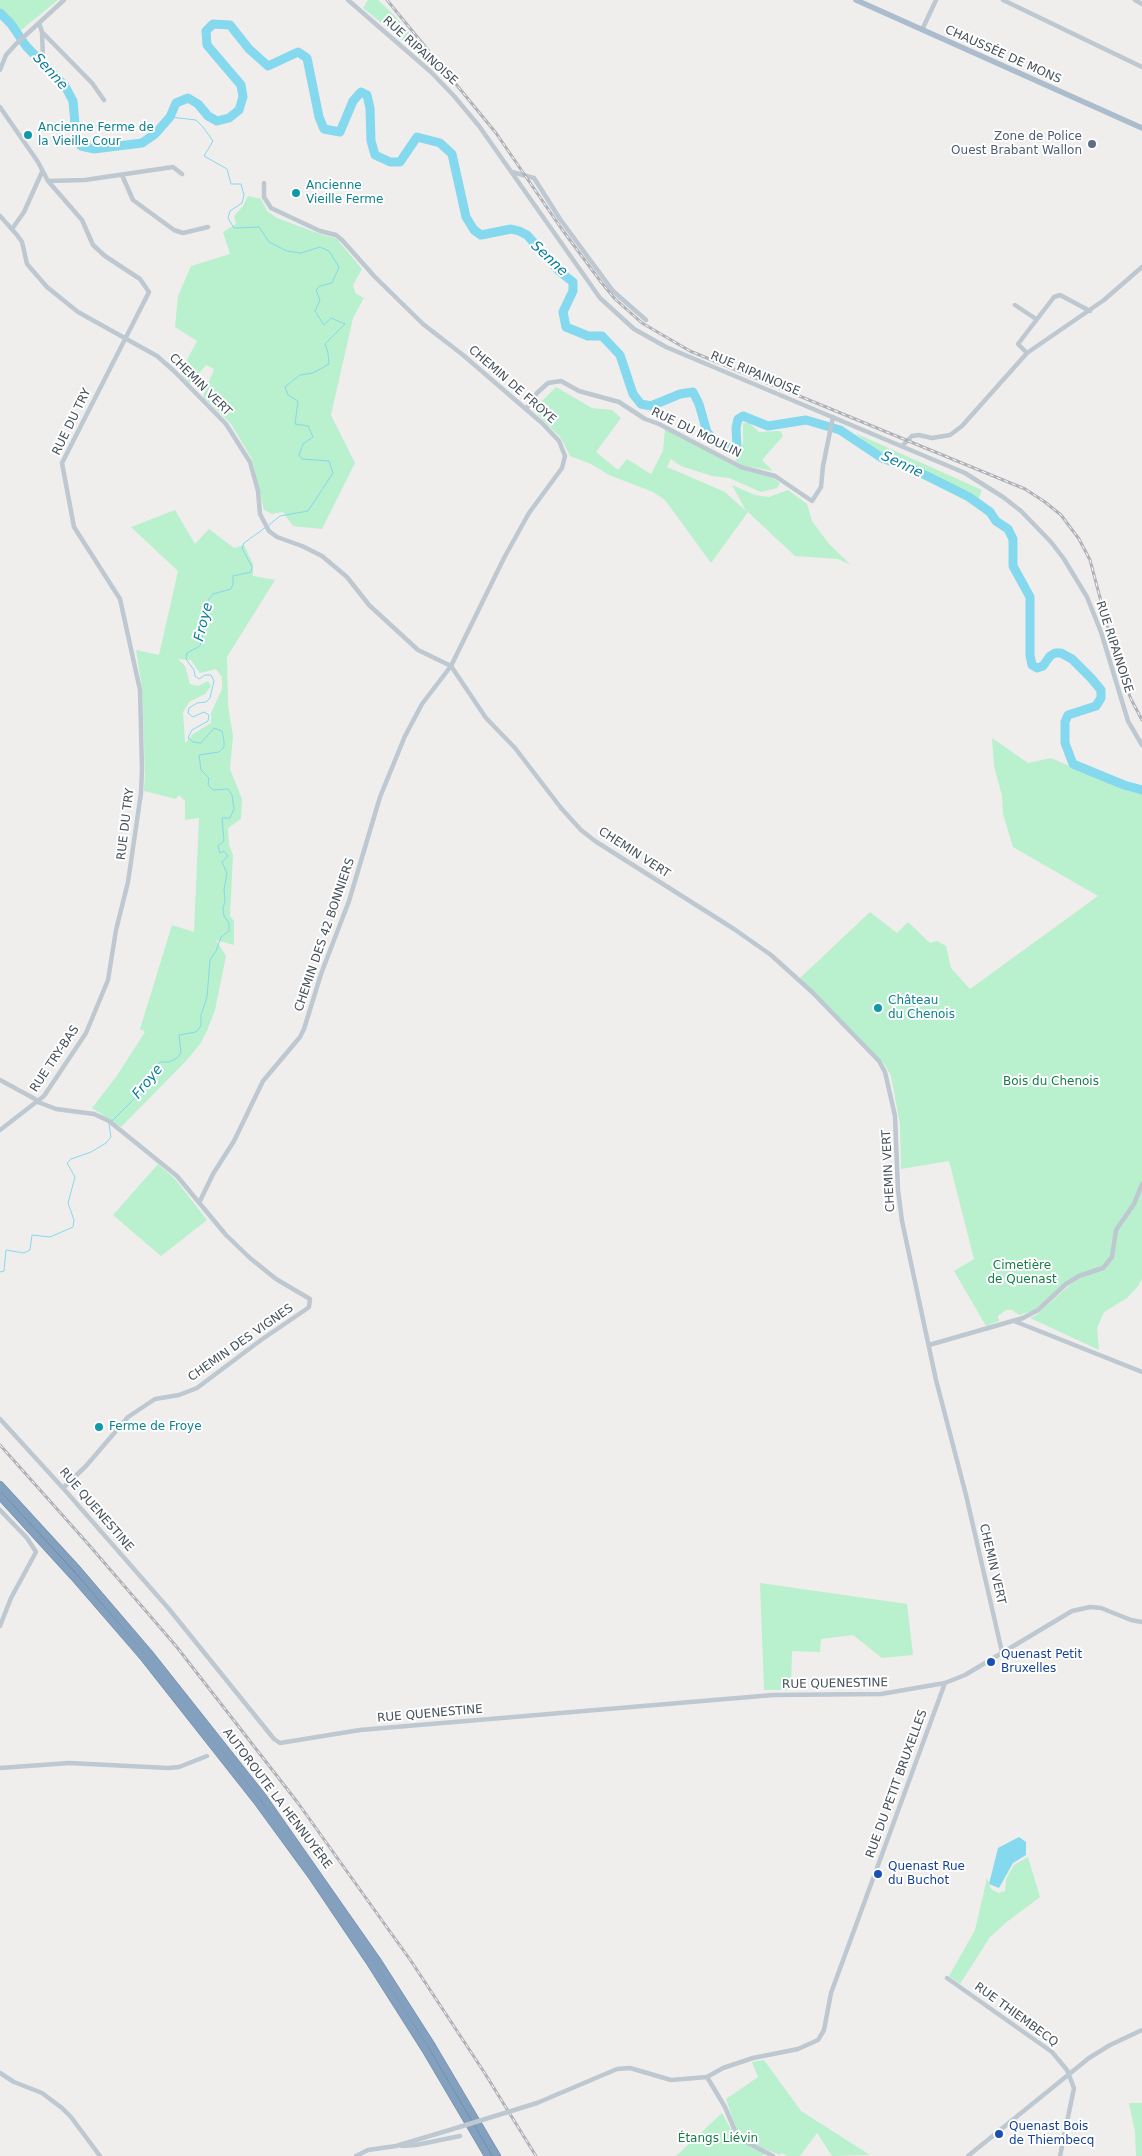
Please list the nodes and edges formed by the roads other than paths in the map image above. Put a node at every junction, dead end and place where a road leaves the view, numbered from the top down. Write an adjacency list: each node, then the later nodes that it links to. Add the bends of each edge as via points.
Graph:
1 (64, 0): 8 (street)
2 (348, 0): 18 (street, RUE RIPAINOISE, via 454,96)
3 (856, 0): 9 (main road, CHAUSSÉE DE MONS)
4 (936, 0): 9 (street)
5 (1003, 0): 12 (street)
6 (1135, 0): 7 (street)
7 (1142, 4)
8 (38, 23): 10 (street); 13 (street, via 6,55)
9 (922, 30): 16 (main road, CHAUSSÉE DE MONS)
10 (42, 32): 11 (street); 14 (street, via 92,83)
11 (43, 59)
12 (1142, 67)
13 (0, 70)
14 (104, 100)
15 (1, 111): 17 (street, RUE DU TRY)
16 (1142, 128)
17 (42, 172): 21 (street, RUE DU TRY); 25 (street)
18 (512, 172): 30 (street, via 534,178 614,291); 34 (street, RUE RIPAINOISE, via 600,298 634,329 666,347)
19 (182, 174): 20 (street, via 173,167)
20 (122, 175): 21 (street); 24 (street, via 133,200 174,230 183,233)
21 (48, 181): 31 (street, RUE DU TRY, via 82,220 93,244 104,256 140,279 148,292)
22 (264, 183): 33 (street, CHEMIN DE FROYE, via 264,197 271,208 336,235 407,309)
23 (0, 216): 25 (street, CHEMIN VERT)
24 (208, 227)
25 (12, 230): 31 (street, CHEMIN VERT, via 22,242 27,264 47,287 78,312)
26 (1142, 267): 28 (street)
27 (1015, 305): 29 (street)
28 (1090, 311): 29 (street, via 1058,295); 32 (street)
29 (1036, 319): 32 (street, via 1018,344)
30 (646, 320)
31 (124, 338): 36 (street, CHEMIN VERT, via 157,356 174,370 226,424 250,462 260,514 269,531 322,556 347,577 368,605 418,650); 38 (street, RUE DU TRY, via 62,463 74,527 120,599 140,690 141,793)
32 (1026, 353): 35 (street, via 962,426 950,435 932,438 919,434 912,436)
33 (526, 409): 34 (street, RUE DU MOULIN, via 548,383 560,381 580,391 619,402 645,419 741,467 775,476 812,501 821,487); 36 (street, CHEMIN DE FROYE, via 559,442 564,449 565,461 512,543)
34 (832, 420): 35 (street, RUE RIPAINOISE)
35 (902, 446): 37 (street, RUE RIPAINOISE, via 983,483 1021,511 1051,542 1075,576 1094,612 1128,721)
36 (451, 666): 43 (street, CHEMIN DES 42 BONNIERS, via 416,714 393,762 349,901 300,1037 263,1081); 45 (street, CHEMIN VERT, via 486,718 581,830 771,955 812,992 879,1062 885,1072 895,1116 899,1205)
37 (1142, 745)
38 (121, 911): 40 (street, RUE TRY-BAS, via 101,1001 81,1041)
39 (0, 1080): 40 (street, RUE TRY-BAS)
40 (38, 1102): 41 (street, RUE TRY-BAS); 43 (street, RUE TRY-BAS, via 56,1109 99,1115 168,1168)
41 (0, 1130)
42 (1142, 1184): 44 (street, via 1134,1204 1116,1230 1112,1258 1108,1264 1079,1276 1032,1314)
43 (200, 1201): 49 (street, CHEMIN DES VIGNES, via 226,1235 250,1258 276,1279 310,1299 309,1307 197,1388 155,1400 128,1418)
44 (1014, 1321): 45 (street); 46 (street)
45 (929, 1346): 54 (street, CHEMIN VERT)
46 (1142, 1372)
47 (0, 1419): 49 (street, RUE QUENESTINE)
48 (0, 1485): 68 (highway, AUTOROUTE LA HENNUYÈRE, via 149,1653 263,1797 377,1960)
49 (63, 1488): 55 (street, RUE QUENESTINE, via 280,1743 360,1730 780,1695 881,1694)
50 (0, 1496): 67 (highway, AUTOROUTE LA HENNUYÈRE, via 144,1658 256,1800 371,1964)
51 (0, 1510): 53 (street, via 36,1552)
52 (1142, 1622): 54 (street, RUE QUENESTINE, via 1101,1608 1084,1608 1062,1616)
53 (0, 1626)
54 (1002, 1652): 55 (street, RUE QUENESTINE, via 965,1675)
55 (944, 1683): 62 (street, RUE DU PETIT BRUXELLES, via 828,2000 824,2030 818,2040 798,2049 737,2063)
56 (208, 1756): 57 (street, via 168,1768 69,1763)
57 (0, 1768)
58 (947, 1978): 61 (street, RUE THIEMBECQ, via 1052,2052)
59 (1142, 2030): 61 (street, via 1110,2045)
60 (0, 2073): 65 (street, via 42,2093 62,2108)
61 (1068, 2074): 70 (street); 71 (street, RUE THIEMBECQ, via 1073,2082 1073,2092)
62 (706, 2077): 64 (street, bridge, via 671,2080 622,2068 537,2103); 69 (street, via 725,2107 736,2133)
63 (460, 2136): 64 (street)
64 (396, 2146): 66 (street, via 368,2150)
65 (100, 2156)
66 (356, 2156)
67 (488, 2156)
68 (497, 2156)
69 (773, 2156)
70 (968, 2156)
71 (1060, 2156)

